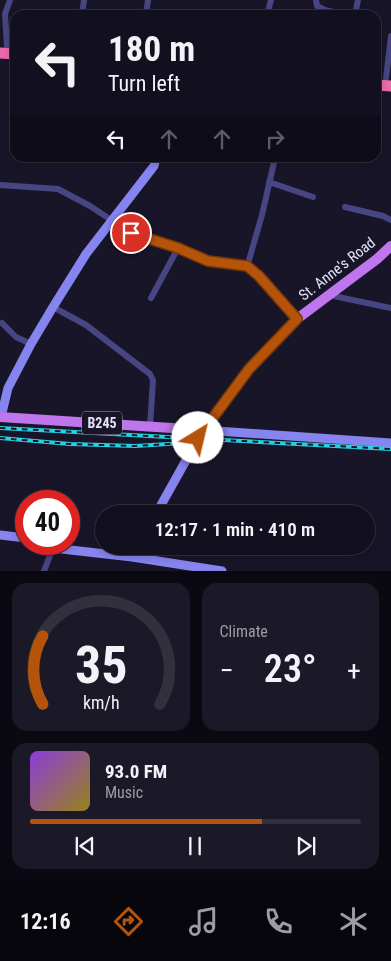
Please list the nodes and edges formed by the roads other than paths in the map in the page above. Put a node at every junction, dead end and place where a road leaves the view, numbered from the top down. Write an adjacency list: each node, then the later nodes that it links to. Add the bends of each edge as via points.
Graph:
1 (10, 0): 5 (street, via 5,14)
2 (316, 0): 3 (street, via 317,6)
3 (325, 10)
4 (391, 36): 6 (street)
5 (7, 50)
6 (386, 80)
7 (155, 162): 14 (street)
8 (275, 162): 9 (street)
9 (269, 182): 11 (street); 17 (street)
10 (0, 184): 14 (street, via 58,189)
11 (313, 198)
12 (345, 207): 13 (street)
13 (391, 220)
14 (112, 221): 16 (street, via 131,233); 20 (street, via 86,254)
15 (391, 246): 18 (main road, St. Anne's Road)
16 (178, 248): 17 (street, via 208,261); 19 (street)
17 (247, 266): 22 (street)
18 (329, 295): 21 (street); 22 (main road, St. Anne's Road)
19 (151, 298)
20 (53, 307): 24 (street); 26 (street, via 86,325 150,374 153,380)
21 (391, 308)
22 (297, 319): 27 (main road, St. Anne's Road, via 249,369)
23 (2, 323): 24 (street, via 16,337)
24 (31, 344): 25 (street, via 8,388)
25 (0, 417): 26 (main road, B245)
26 (150, 427): 27 (main road, B245)
27 (203, 430): 28 (street); 29 (street)
28 (391, 443)
29 (161, 505)
30 (0, 535): 31 (street)
31 (15, 537)
32 (80, 551): 34 (street)
33 (50, 555): 35 (street)
34 (132, 557): 36 (street)
35 (44, 571)
36 (222, 571)

